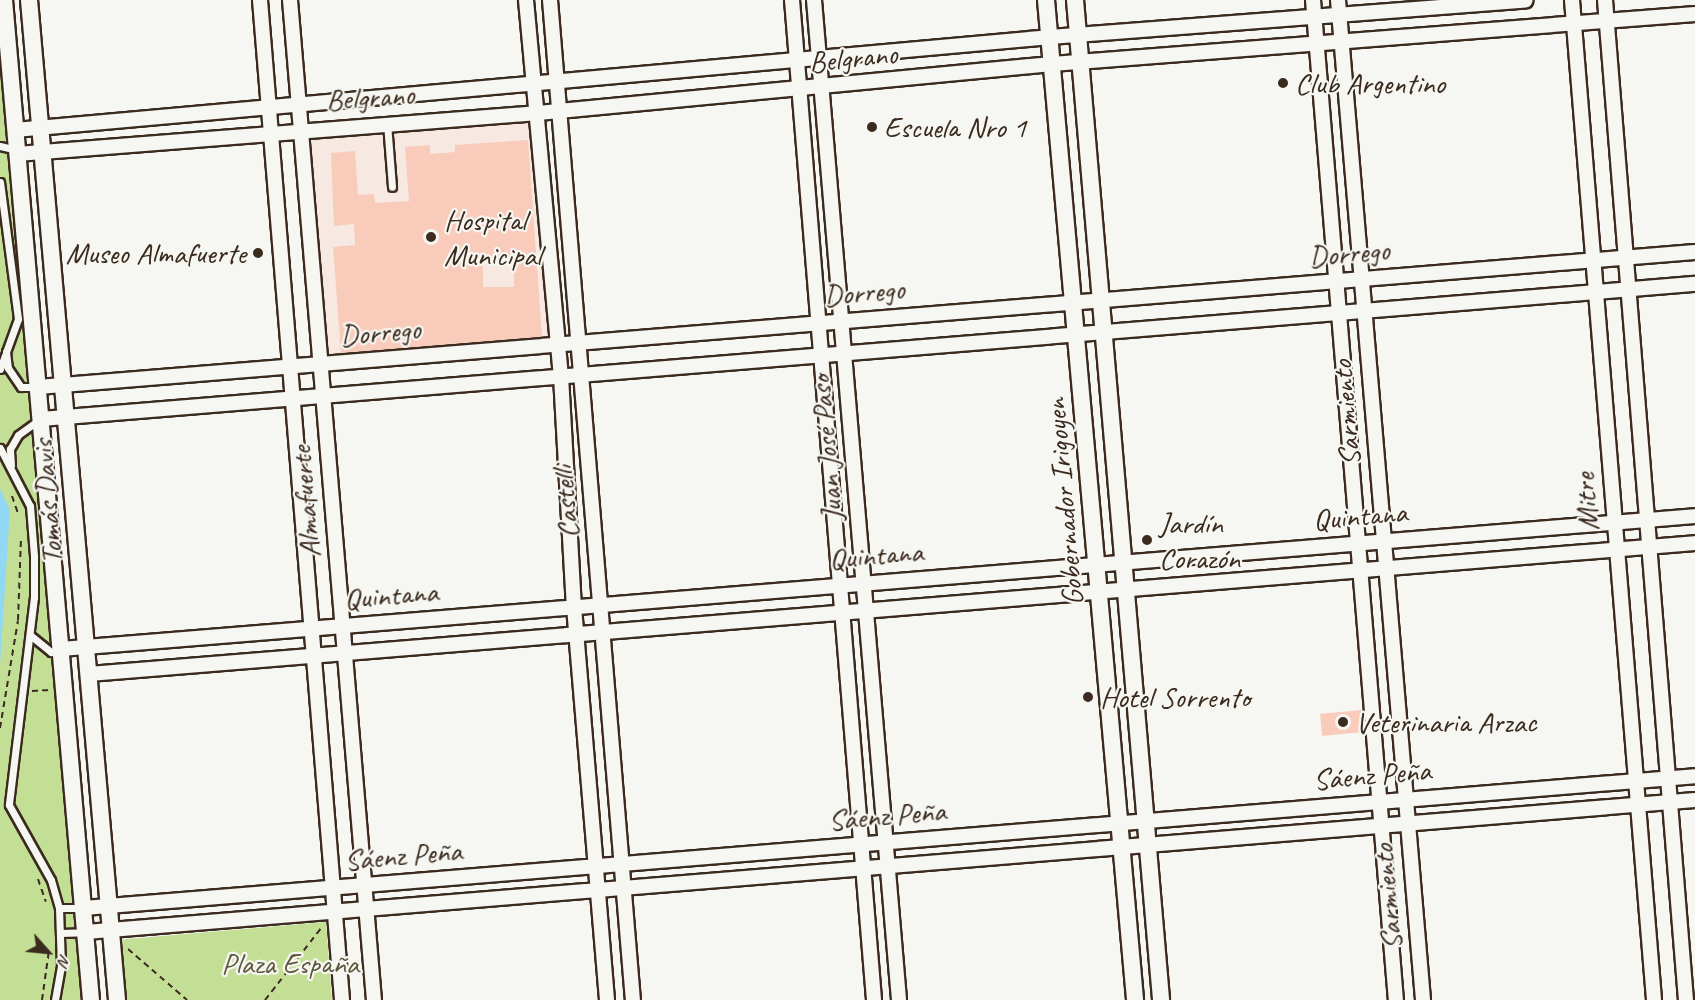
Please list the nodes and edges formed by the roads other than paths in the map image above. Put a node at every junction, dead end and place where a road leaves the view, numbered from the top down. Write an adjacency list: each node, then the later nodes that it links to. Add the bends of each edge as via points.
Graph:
1 (29, 0): 38 (street, Tomás Davis)
2 (260, 0): 34 (street, Almafuerte)
3 (290, 0): 33 (street, Almafuerte)
4 (526, 0): 30 (street, Castelli)
5 (550, 0): 29 (street, Castelli)
6 (792, 0): 26 (street, Juan José Paso)
7 (814, 0): 25 (street, Juan José Paso)
8 (1047, 0): 22 (street, Gobernador Irigoyen)
9 (1075, 0): 21 (street, Gobernador Irigoyen)
10 (1312, 0): 18 (street, Sarmiento)
11 (1338, 0): 17 (street, Sarmiento)
12 (1526, 0): 17 (street, Belgrano)
13 (1572, 0): 20 (street, Mitre)
14 (1605, 0): 19 (street, Mitre)
15 (3, 5): 40 (street, Tomás Davis)
16 (1695, 14): 19 (street, Belgrano)
17 (1339, 15): 18 (street, Belgrano); 23 (street, Sarmiento)
18 (1314, 16): 21 (street, Belgrano); 24 (street, Sarmiento)
19 (1606, 21): 20 (street, Belgrano); 48 (street, Mitre)
20 (1574, 23): 23 (street, Belgrano); 49 (street, Mitre)
21 (1078, 35): 22 (street, Belgrano); 27 (street, Gobernador Irigoyen)
22 (1050, 37): 25 (street, Belgrano); 28 (street, Gobernador Irigoyen)
23 (1342, 41): 24 (street, Belgrano); 50 (street, Sarmiento)
24 (1316, 43): 27 (street, Belgrano); 51 (street, Sarmiento)
25 (819, 60): 26 (street, Belgrano); 31 (street, Juan José Paso)
26 (797, 62): 29 (street, Belgrano); 32 (street, Juan José Paso)
27 (1080, 62): 28 (street, Belgrano); 55 (street, Gobernador Irigoyen)
28 (1052, 64): 31 (street, Belgrano); 56 (street, Gobernador Irigoyen)
29 (556, 82): 30 (street, Belgrano); 35 (street, Castelli)
30 (536, 85): 33 (street, Belgrano); 36 (street, Castelli)
31 (822, 88): 32 (street, Belgrano); 59 (street, Juan José Paso)
32 (800, 90): 35 (street, Belgrano); 60 (street, Juan José Paso)
33 (299, 104): 34 (street, Belgrano); 39 (street, Almafuerte)
34 (268, 106): 38 (street, Belgrano); 41 (street, Almafuerte)
35 (558, 111): 36 (street, Belgrano); 63 (street, Castelli)
36 (538, 113): 37 (street, Belgrano); 64 (street, Castelli)
37 (387, 123): 39 (street, Belgrano); 46 (lane)
38 (41, 128): 40 (street, Belgrano); 44 (street, Tomás Davis)
39 (301, 129): 41 (street, Belgrano); 68 (street, Almafuerte)
40 (15, 130): 43 (street, Tomás Davis)
41 (270, 132): 44 (street, Belgrano); 69 (street, Almafuerte)
42 (0, 146): 43 (lane)
43 (17, 152): 44 (street, Belgrano); 74 (street, Tomás Davis)
44 (43, 152): 73 (street, Tomás Davis)
45 (0, 182): 65 (lane, via 18,319)
46 (392, 187)
47 (1695, 252): 48 (street, Dorrego)
48 (1625, 257): 49 (street, Dorrego); 53 (street, Mitre)
49 (1593, 260): 50 (street, Dorrego); 54 (street, Mitre)
50 (1362, 279): 51 (street, Dorrego); 57 (street, Sarmiento)
51 (1336, 281): 55 (street, Dorrego); 58 (street, Sarmiento)
52 (1695, 284): 53 (street, Dorrego)
53 (1628, 290): 54 (street, Dorrego); 82 (street, Mitre)
54 (1596, 292): 57 (street, Dorrego); 83 (street, Mitre)
55 (1100, 300): 56 (street, Dorrego); 61 (street, Gobernador Irigoyen)
56 (1073, 302): 59 (street, Dorrego); 62 (street, Gobernador Irigoyen)
57 (1365, 311): 58 (street, Dorrego); 84 (street, Sarmiento)
58 (1338, 313): 61 (street, Dorrego); 85 (street, Sarmiento)
59 (842, 321): 60 (street, Dorrego); 66 (street, Juan José Paso)
60 (818, 323): 63 (street, Dorrego); 67 (street, Juan José Paso)
61 (1103, 332): 62 (street, Dorrego); 89 (street, Gobernador Irigoyen)
62 (1076, 334): 66 (street, Dorrego); 90 (street, Gobernador Irigoyen)
63 (579, 343): 64 (street, Dorrego); 71 (street, Castelli)
64 (558, 345): 68 (street, Dorrego); 72 (street, Castelli)
65 (6, 352): 70 (lane); 74 (lane, via 14,380 21,387)
66 (845, 353): 67 (street, Dorrego); 93 (street, Juan José Paso)
67 (820, 355): 71 (street, Dorrego); 94 (street, Juan José Paso)
68 (321, 364): 69 (street, Dorrego); 75 (street, Almafuerte)
69 (290, 366): 73 (street, Dorrego); 76 (street, Almafuerte)
70 (0, 369)
71 (582, 375): 72 (street, Dorrego); 97 (street, Castelli)
72 (561, 376): 75 (street, Dorrego); 98 (street, Castelli)
73 (63, 385): 74 (street, Dorrego); 77 (street, Tomás Davis)
74 (38, 387): 78 (street, Tomás Davis)
75 (323, 396): 76 (street, Dorrego); 101 (street, Almafuerte)
76 (292, 398): 77 (street, Dorrego); 102 (street, Almafuerte)
77 (66, 417): 78 (street, Dorrego); 106 (street, Tomás Davis)
78 (41, 418): 80 (lane, via 18,435 10,449); 107 (street, Tomás Davis)
79 (0, 448): 80 (lane)
80 (11, 467): 105 (lane, via 30,506 34,556)
81 (1695, 516): 82 (street, Quintana)
82 (1647, 520): 83 (street, Quintana); 87 (street, Mitre)
83 (1615, 522): 84 (street, Quintana); 88 (street, Mitre)
84 (1384, 541): 85 (street, Quintana); 91 (street, Sarmiento)
85 (1358, 543): 89 (street, Quintana); 92 (street, Sarmiento)
86 (1695, 543): 87 (street, Quintana)
87 (1649, 547): 88 (street, Quintana); 112 (street, Mitre)
88 (1617, 550): 91 (street, Quintana); 113 (street, Mitre)
89 (1123, 562): 90 (street, Quintana); 95 (street, Gobernador Irigoyen)
90 (1096, 564): 93 (street, Quintana); 96 (street, Gobernador Irigoyen)
91 (1386, 568): 92 (street, Quintana); 114 (street, Sarmiento)
92 (1360, 570): 95 (street, Quintana); 116 (street, Sarmiento)
93 (864, 583): 94 (street, Quintana); 99 (street, Juan José Paso)
94 (839, 585): 97 (street, Quintana); 100 (street, Juan José Paso)
95 (1125, 590): 96 (street, Quintana); 119 (street, Gobernador Irigoyen)
96 (1099, 592): 99 (street, Quintana); 120 (street, Gobernador Irigoyen)
97 (601, 605): 98 (street, Quintana); 103 (street, Castelli)
98 (574, 607): 101 (street, Quintana); 104 (street, Castelli)
99 (866, 610): 100 (street, Quintana); 123 (street, Juan José Paso)
100 (842, 613): 103 (street, Quintana); 124 (street, Juan José Paso)
101 (343, 626): 102 (street, Quintana); 108 (street, Almafuerte)
102 (311, 628): 106 (street, Quintana); 109 (street, Almafuerte)
103 (603, 632): 104 (street, Quintana); 127 (street, Castelli)
104 (576, 634): 108 (street, Quintana); 128 (street, Castelli)
105 (30, 636): 107 (lane, via 51,652); 136 (lane, via 9,805 51,880)
106 (86, 646): 107 (street, Quintana); 110 (street, Tomás Davis)
107 (61, 648): 137 (street, Tomás Davis)
108 (345, 653): 109 (street, Quintana); 131 (street, Almafuerte)
109 (313, 655): 110 (street, Quintana); 132 (street, Almafuerte)
110 (89, 674): 135 (street, Tomás Davis)
111 (1695, 776): 112 (street, Sáenz Peña)
112 (1668, 778): 113 (street, Sáenz Peña); 117 (street, Mitre)
113 (1636, 781): 114 (street, Sáenz Peña); 118 (street, Mitre)
114 (1406, 800): 116 (street, Sáenz Peña); 121 (street, Sarmiento)
115 (1695, 800): 117 (street, Sáenz Peña)
116 (1379, 802): 119 (street, Sáenz Peña); 122 (street, Sarmiento)
117 (1670, 802): 118 (street, Sáenz Peña); 157 (street, Mitre)
118 (1638, 805): 121 (street, Sáenz Peña); 156 (street, Mitre)
119 (1145, 821): 120 (street, Sáenz Peña); 125 (street, Gobernador Irigoyen)
120 (1119, 823): 123 (street, Sáenz Peña); 126 (street, Gobernador Irigoyen)
121 (1408, 824): 122 (street, Sáenz Peña); 155 (street, Sarmiento)
122 (1381, 826): 125 (street, Sáenz Peña); 154 (street, Sarmiento)
123 (886, 842): 124 (street, Sáenz Peña); 129 (street, Juan José Paso)
124 (861, 844): 127 (street, Sáenz Peña); 130 (street, Juan José Paso)
125 (1147, 845): 126 (street, Sáenz Peña); 153 (street, Gobernador Irigoyen)
126 (1121, 847): 129 (street, Sáenz Peña); 152 (street, Gobernador Irigoyen)
127 (622, 864): 128 (street, Sáenz Peña); 133 (street, Castelli)
128 (595, 866): 131 (street, Sáenz Peña); 134 (street, Castelli)
129 (888, 866): 130 (street, Sáenz Peña); 151 (street, Juan José Paso)
130 (863, 868): 133 (street, Sáenz Peña); 150 (street, Juan José Paso)
131 (364, 885): 132 (street, Sáenz Peña); 138 (street, Almafuerte)
132 (333, 888): 135 (street, Sáenz Peña); 139 (street, Almafuerte)
133 (624, 888): 134 (street, Sáenz Peña); 149 (street, Castelli)
134 (597, 890): 138 (street, Sáenz Peña); 148 (street, Castelli)
135 (109, 906): 137 (street, Sáenz Peña); 140 (street, Tomás Davis)
136 (59, 908): 137 (lane); 142 (lane)
137 (84, 908): 141 (street, Tomás Davis)
138 (366, 909): 139 (street, Sáenz Peña); 147 (street, Almafuerte)
139 (330, 917): 140 (street, Sáenz Peña); 146 (street, Almafuerte)
140 (111, 930): 141 (street, Sáenz Peña); 145 (street, Tomás Davis)
141 (86, 932): 142 (lane); 144 (street, Tomás Davis)
142 (60, 933): 143 (lane)
143 (55, 1000)
144 (91, 1000)
145 (117, 1000)
146 (342, 1000)
147 (374, 1000)
148 (607, 1000)
149 (633, 1000)
150 (874, 1000)
151 (899, 1000)
152 (1135, 1000)
153 (1161, 1000)
154 (1395, 1000)
155 (1423, 1000)
156 (1654, 1000)
157 (1686, 1000)

